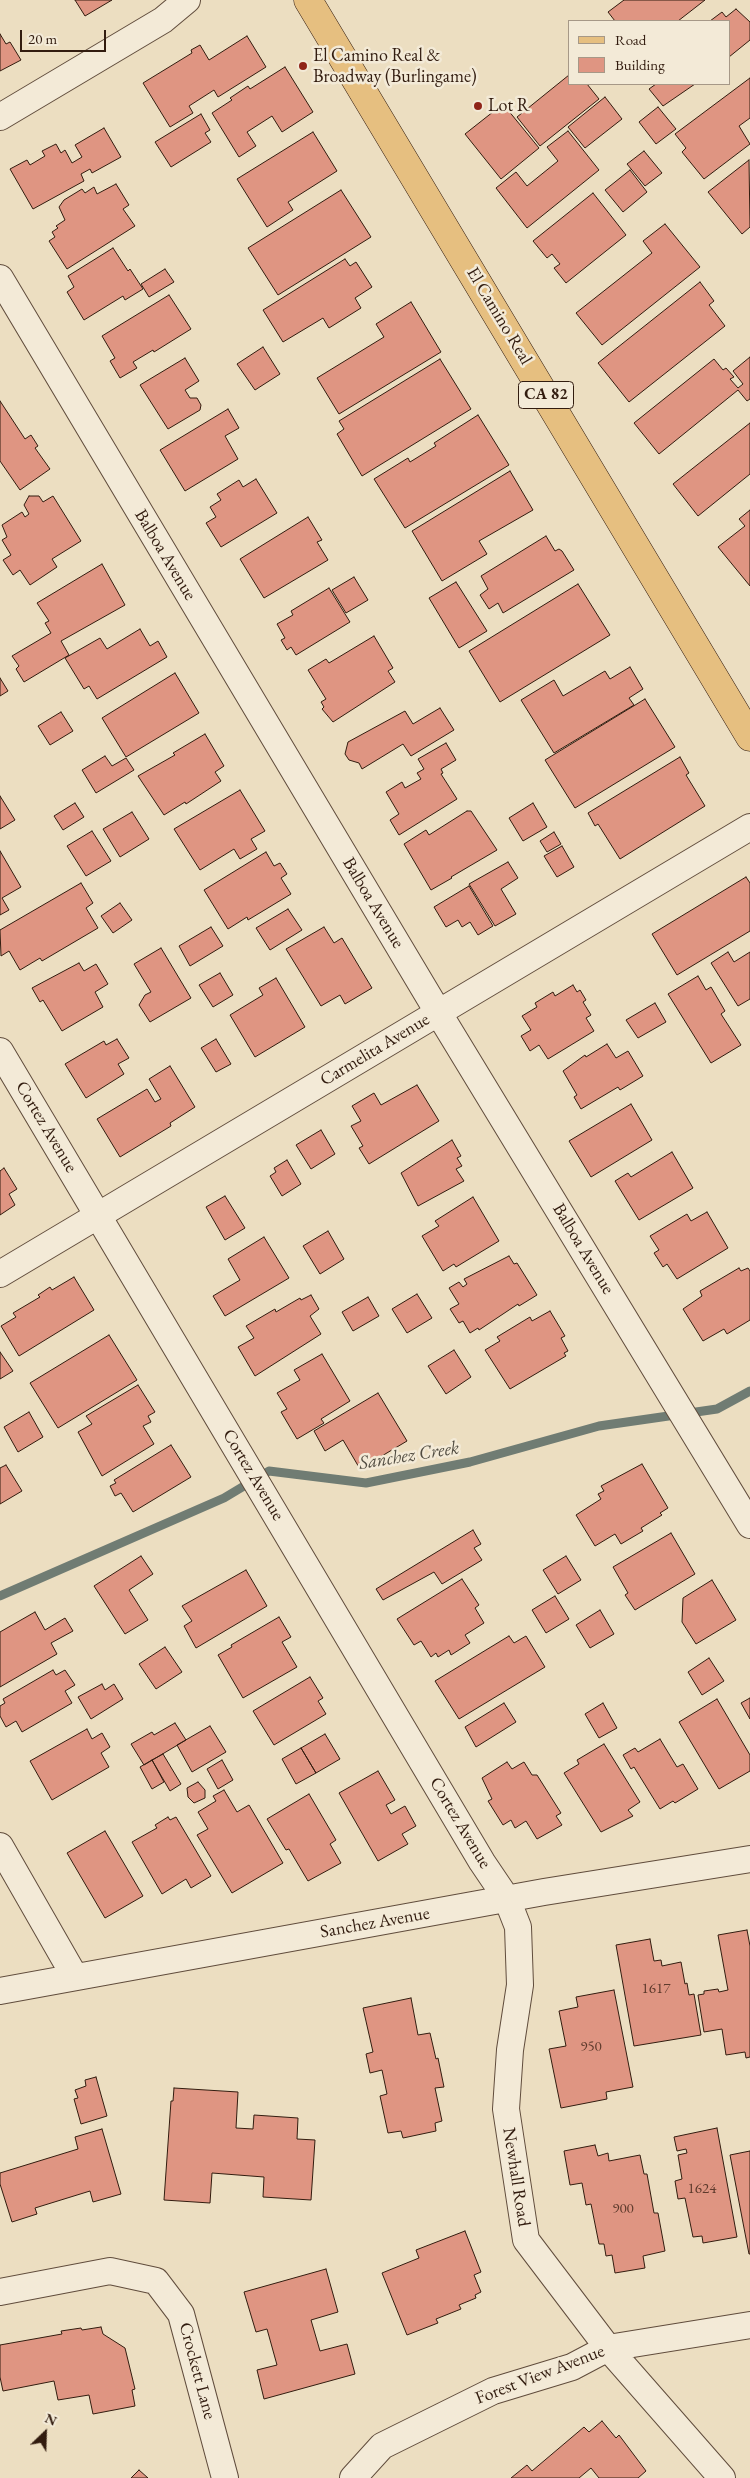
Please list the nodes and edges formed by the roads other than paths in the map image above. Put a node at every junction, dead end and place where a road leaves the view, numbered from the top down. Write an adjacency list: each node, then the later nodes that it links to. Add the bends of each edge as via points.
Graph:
1 (187, 0): 3 (street, via 163,20)
2 (308, 0): 5 (main road, El Camino Real / CA 82)
3 (0, 117)
4 (0, 278): 7 (street, Balboa Avenue)
5 (750, 737)
6 (750, 827): 7 (street, Carmelita Avenue)
7 (438, 1012): 9 (street, Carmelita Avenue); 11 (street, Balboa Avenue)
8 (0, 1051): 9 (street, Cortez Avenue)
9 (98, 1216): 10 (street, Carmelita Avenue); 14 (street, Cortez Avenue)
10 (0, 1274)
11 (750, 1525)
12 (0, 1846): 15 (street)
13 (750, 1859): 14 (street, Sanchez Avenue)
14 (507, 1899): 15 (street, Sanchez Avenue); 19 (street, Newhall Road, via 518,1927 520,1985 510,2050 506,2109 526,2240)
15 (74, 1977): 16 (street, Sanchez Avenue)
16 (0, 1991)
17 (0, 2292): 20 (street, Crockett Lane, via 110,2271 156,2281 181,2314)
18 (750, 2325): 19 (street, Forest View Avenue)
19 (608, 2348): 21 (street, Forest View Avenue, via 572,2367 493,2391 382,2446); 22 (street, Newhall Road)
20 (225, 2478)
21 (353, 2478)
22 (722, 2478)

